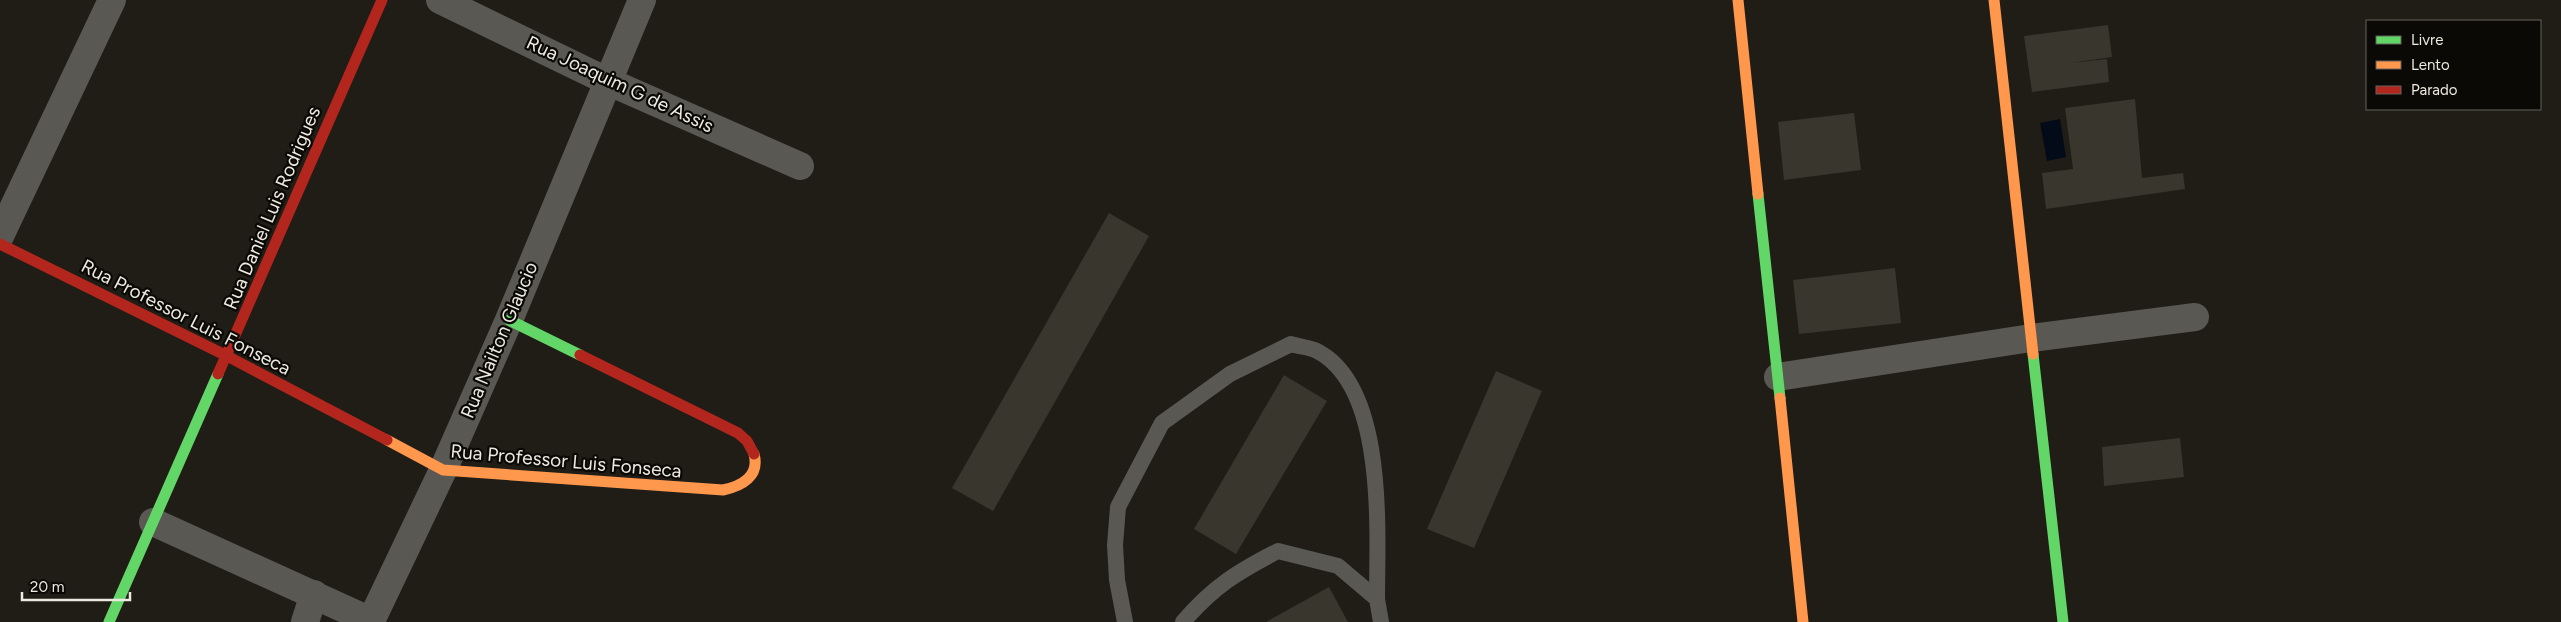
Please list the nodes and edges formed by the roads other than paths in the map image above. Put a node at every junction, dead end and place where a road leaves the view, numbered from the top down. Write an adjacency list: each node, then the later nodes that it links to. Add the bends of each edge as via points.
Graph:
1 (112, 0): 9 (street)
2 (382, 0): 14 (street, Rua Daniel Luis Rodrigues)
3 (440, 0): 7 (street, Rua Joaquim G de Assis)
4 (642, 0): 7 (street, Rua Nailton Glaucio)
5 (1738, 0): 15 (street)
6 (1994, 0): 13 (street)
7 (607, 81): 8 (street, Rua Joaquim G de Assis); 12 (street, Rua Nailton Glaucio)
8 (800, 166)
9 (0, 236)
10 (0, 244): 14 (street, Rua Professor Luis Fonseca)
11 (2194, 317): 13 (street)
12 (509, 320): 16 (street, Rua Nailton Glaucio); 16 (street, Rua Professor Luis Fonseca, via 738,433 754,450 754,472 742,486 723,490)
13 (2031, 338): 15 (street); 26 (street)
14 (227, 356): 16 (street, Rua Professor Luis Fonseca); 17 (street, Rua Daniel Luis Rodrigues)
15 (1778, 377): 25 (street)
16 (443, 470): 18 (street, Rua Nailton Glaucio, via 371,621)
17 (153, 522): 18 (street, Rua Nailton Glaucio); 20 (street, Rua Daniel Luis Rodrigues)
18 (314, 594): 21 (street)
19 (1377, 600): 22 (lane, via 1377,511 1371,442 1355,394 1340,370 1317,351 1291,344 1230,374 1162,423 1118,507 1114,546); 23 (lane, via 1338,566 1278,551 1236,572 1202,599); 24 (lane)
20 (109, 622)
21 (305, 622)
22 (1126, 622)
23 (1183, 622)
24 (1381, 622)
25 (1804, 622)
26 (2063, 622)

